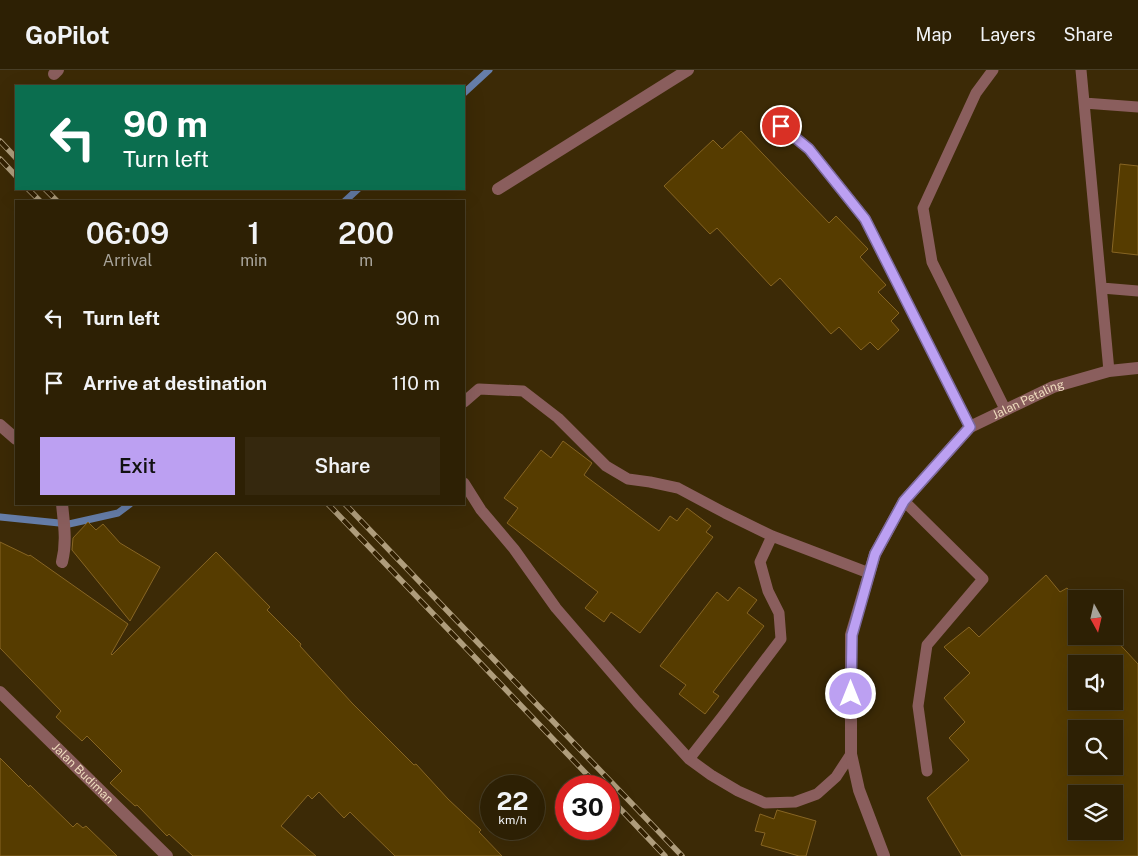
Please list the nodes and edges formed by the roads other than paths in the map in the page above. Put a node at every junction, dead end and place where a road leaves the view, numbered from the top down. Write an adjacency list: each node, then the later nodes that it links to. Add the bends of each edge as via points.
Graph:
1 (688, 70): 7 (street)
2 (993, 70): 13 (lane, via 976,93 923,208 932,262)
3 (1081, 70): 4 (lane)
4 (1084, 103): 5 (lane); 8 (lane)
5 (1138, 107)
6 (781, 126): 15 (lane, via 809,149 865,219)
7 (498, 189)
8 (1102, 288): 9 (lane); 11 (lane)
9 (1138, 291)
10 (1138, 368): 11 (street, Jalan Petaling)
11 (1109, 371): 13 (street, Jalan Petaling, via 1053,387)
12 (465, 401): 20 (lane, via 479,389 523,391 558,418 606,466 628,479 678,488)
13 (1005, 409): 15 (street, Jalan Petaling)
14 (0, 424): 16 (street)
15 (970, 427): 18 (street, Jalan Petaling)
16 (15, 437)
17 (465, 485): 25 (lane, via 556,608)
18 (904, 501): 22 (street, Jalan Petaling, via 875,554); 26 (lane, via 983,579 927,645 918,706)
19 (62, 505): 21 (street, via 66,548)
20 (772, 536): 22 (lane); 25 (lane, via 760,562 768,591 779,613 781,639)
21 (62, 562)
22 (870, 573): 24 (street, Jalan Petaling, via 852,635)
23 (0, 692): 27 (street, Jalan Budiman)
24 (851, 754): 25 (lane, via 836,777 817,794 795,802 765,803 738,791); 28 (street, Jalan Petaling, via 859,790)
25 (689, 759)
26 (927, 772)
27 (167, 856)
28 (884, 856)

